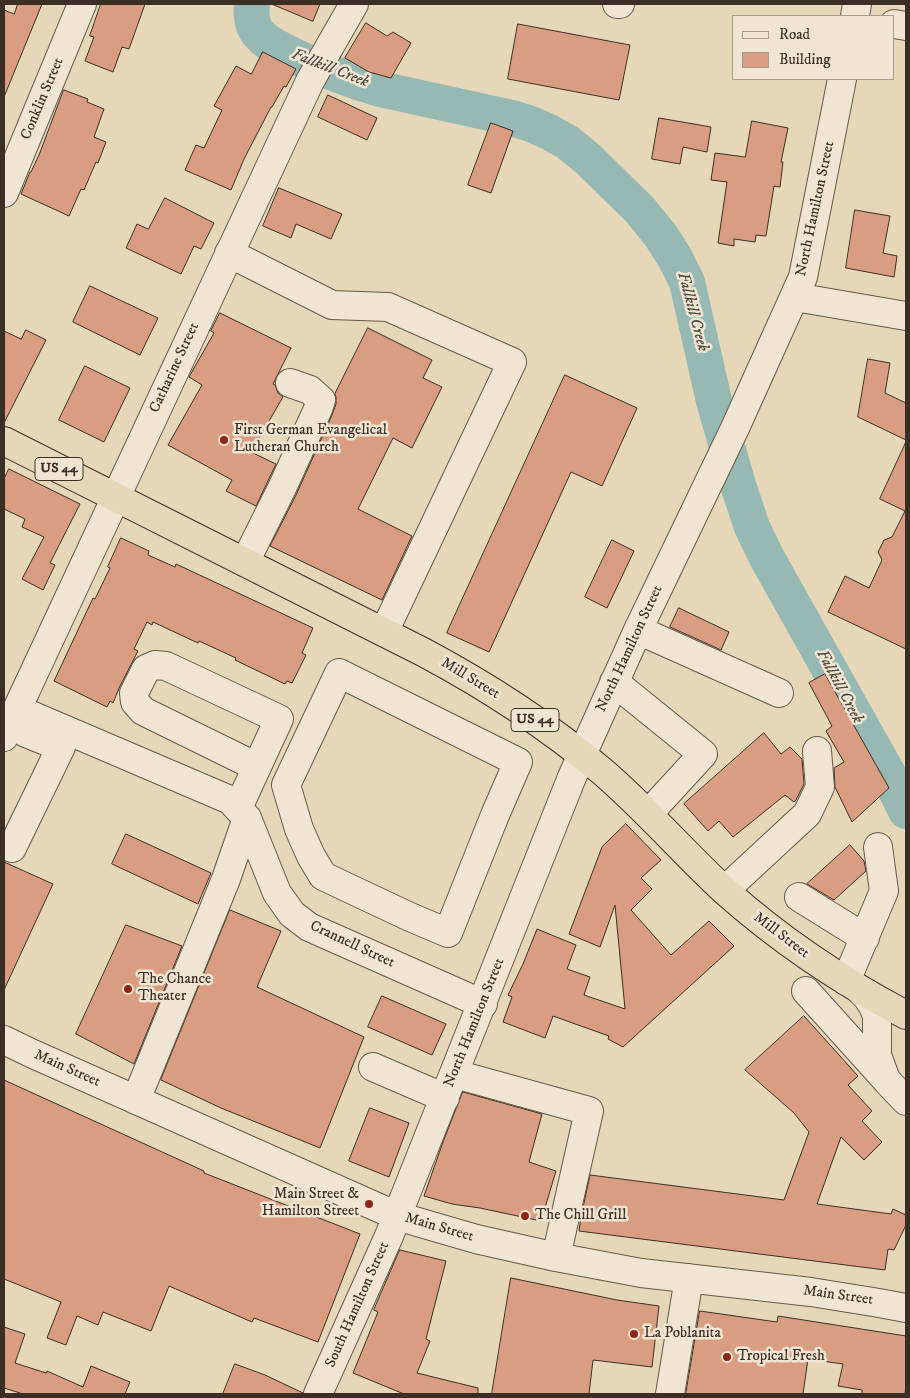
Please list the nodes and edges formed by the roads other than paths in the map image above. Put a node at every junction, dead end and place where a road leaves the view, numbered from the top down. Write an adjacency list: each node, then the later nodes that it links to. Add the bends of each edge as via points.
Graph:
1 (82, 4): 4 (street, Conklin Street)
2 (354, 4): 5 (street, Catharine Street, via 310,81)
3 (842, 80): 6 (street, North Hamilton Street, via 803,277)
4 (4, 193)
5 (229, 253): 10 (street, Catharine Street); 13 (street, via 332,305 388,307 512,362)
6 (795, 297): 7 (street); 12 (street, North Hamilton Street)
7 (906, 316)
8 (290, 383): 11 (street, via 310,390 321,400)
9 (4, 441): 10 (highway, Mill Street / US 44)
10 (115, 498): 11 (highway, Mill Street / US 44); 16 (street, Catharine Street)
11 (245, 562): 13 (highway, Mill Street / US 44)
12 (638, 630): 14 (street, North Hamilton Street); 15 (street)
13 (384, 632): 18 (highway, Mill Street / US 44, via 484,687)
14 (614, 682): 18 (street, North Hamilton Street); 20 (street, via 702,754)
15 (779, 693)
16 (10, 724): 21 (street, via 230,800); 23 (street, via 60,747)
17 (817, 751): 25 (street, via 820,787 807,814)
18 (582, 755): 20 (highway, Mill Street / US 44); 30 (street, North Hamilton Street)
19 (257, 767): 19 (street, via 280,719 166,666 155,665 146,669 134,693 135,702 143,711); 21 (street)
20 (648, 814): 25 (highway, Mill Street / US 44)
21 (248, 823): 22 (street); 30 (street, Crannell Street, via 277,893 292,914 309,927); 36 (street)
22 (299, 829): 22 (street, via 323,876 448,933 518,762 339,673 286,785)
23 (8, 846)
24 (878, 846): 27 (street, via 884,892)
25 (725, 890): 28 (highway, Mill Street / US 44, via 785,940)
26 (799, 897): 27 (street)
27 (865, 938): 28 (street)
28 (853, 986): 31 (highway, Mill Street / US 44); 35 (street, via 873,1006 877,1016 877,1055 883,1073)
29 (806, 991): 35 (street)
30 (483, 1004): 34 (street, North Hamilton Street)
31 (906, 1015)
32 (4, 1040): 36 (street, Main Street)
33 (373, 1067): 34 (street)
34 (450, 1086): 37 (street, North Hamilton Street); 38 (street, via 590,1111)
35 (897, 1092)
36 (136, 1100): 37 (street, Main Street)
37 (397, 1216): 38 (street, Main Street); 41 (street, South Hamilton Street)
38 (556, 1257): 39 (street, Main Street)
39 (689, 1278): 40 (street, Main Street, via 811,1292); 42 (street)
40 (906, 1308)
41 (318, 1394)
42 (670, 1394)

